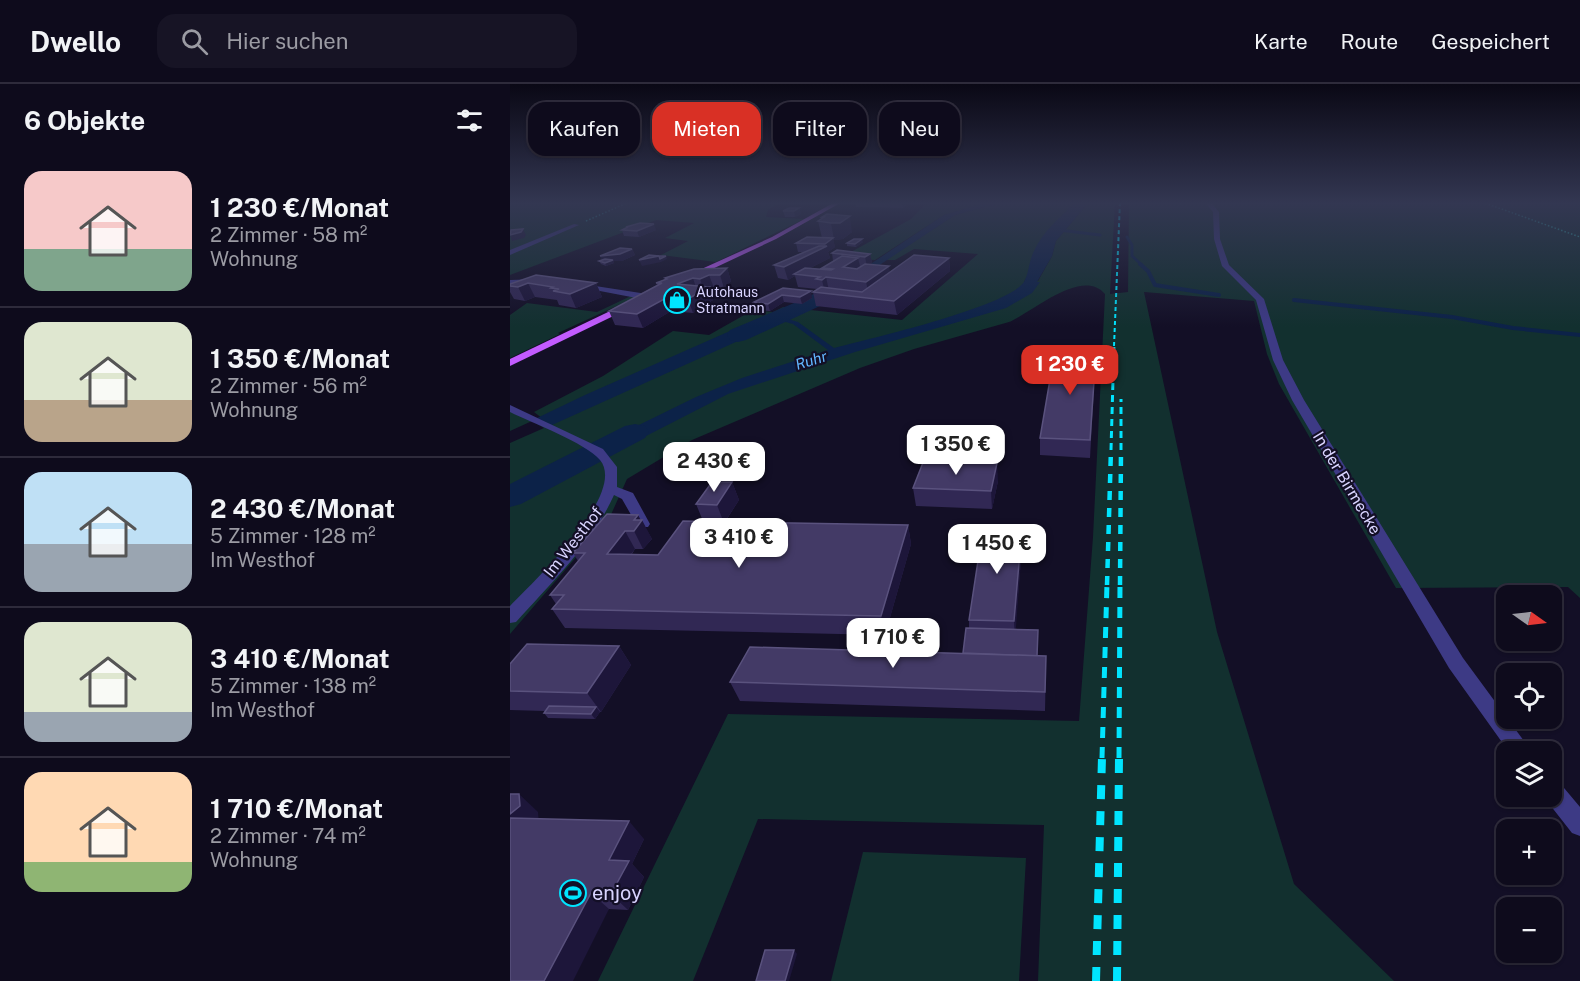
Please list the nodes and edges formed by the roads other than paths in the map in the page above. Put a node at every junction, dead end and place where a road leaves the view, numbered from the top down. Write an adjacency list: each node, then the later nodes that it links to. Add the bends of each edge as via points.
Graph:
1 (532, 244): 4 (street)
2 (761, 244): 7 (main road)
3 (1218, 244): 15 (street, In der Birmecke, via 1231,271 1260,299 1278,360 1298,400 1456,663)
4 (510, 253)
5 (510, 282): 6 (street)
6 (549, 282)
7 (679, 282)
8 (567, 284): 9 (street)
9 (650, 295): 10 (main road)
10 (510, 363)
11 (510, 408): 12 (street, Im Westhof, via 590,446 606,458 613,474)
12 (610, 489): 13 (street, via 628,496); 14 (street, Im Westhof, via 587,530)
13 (643, 524)
14 (510, 617)
15 (1514, 741)
16 (1562, 803): 17 (street)
17 (1580, 825)

